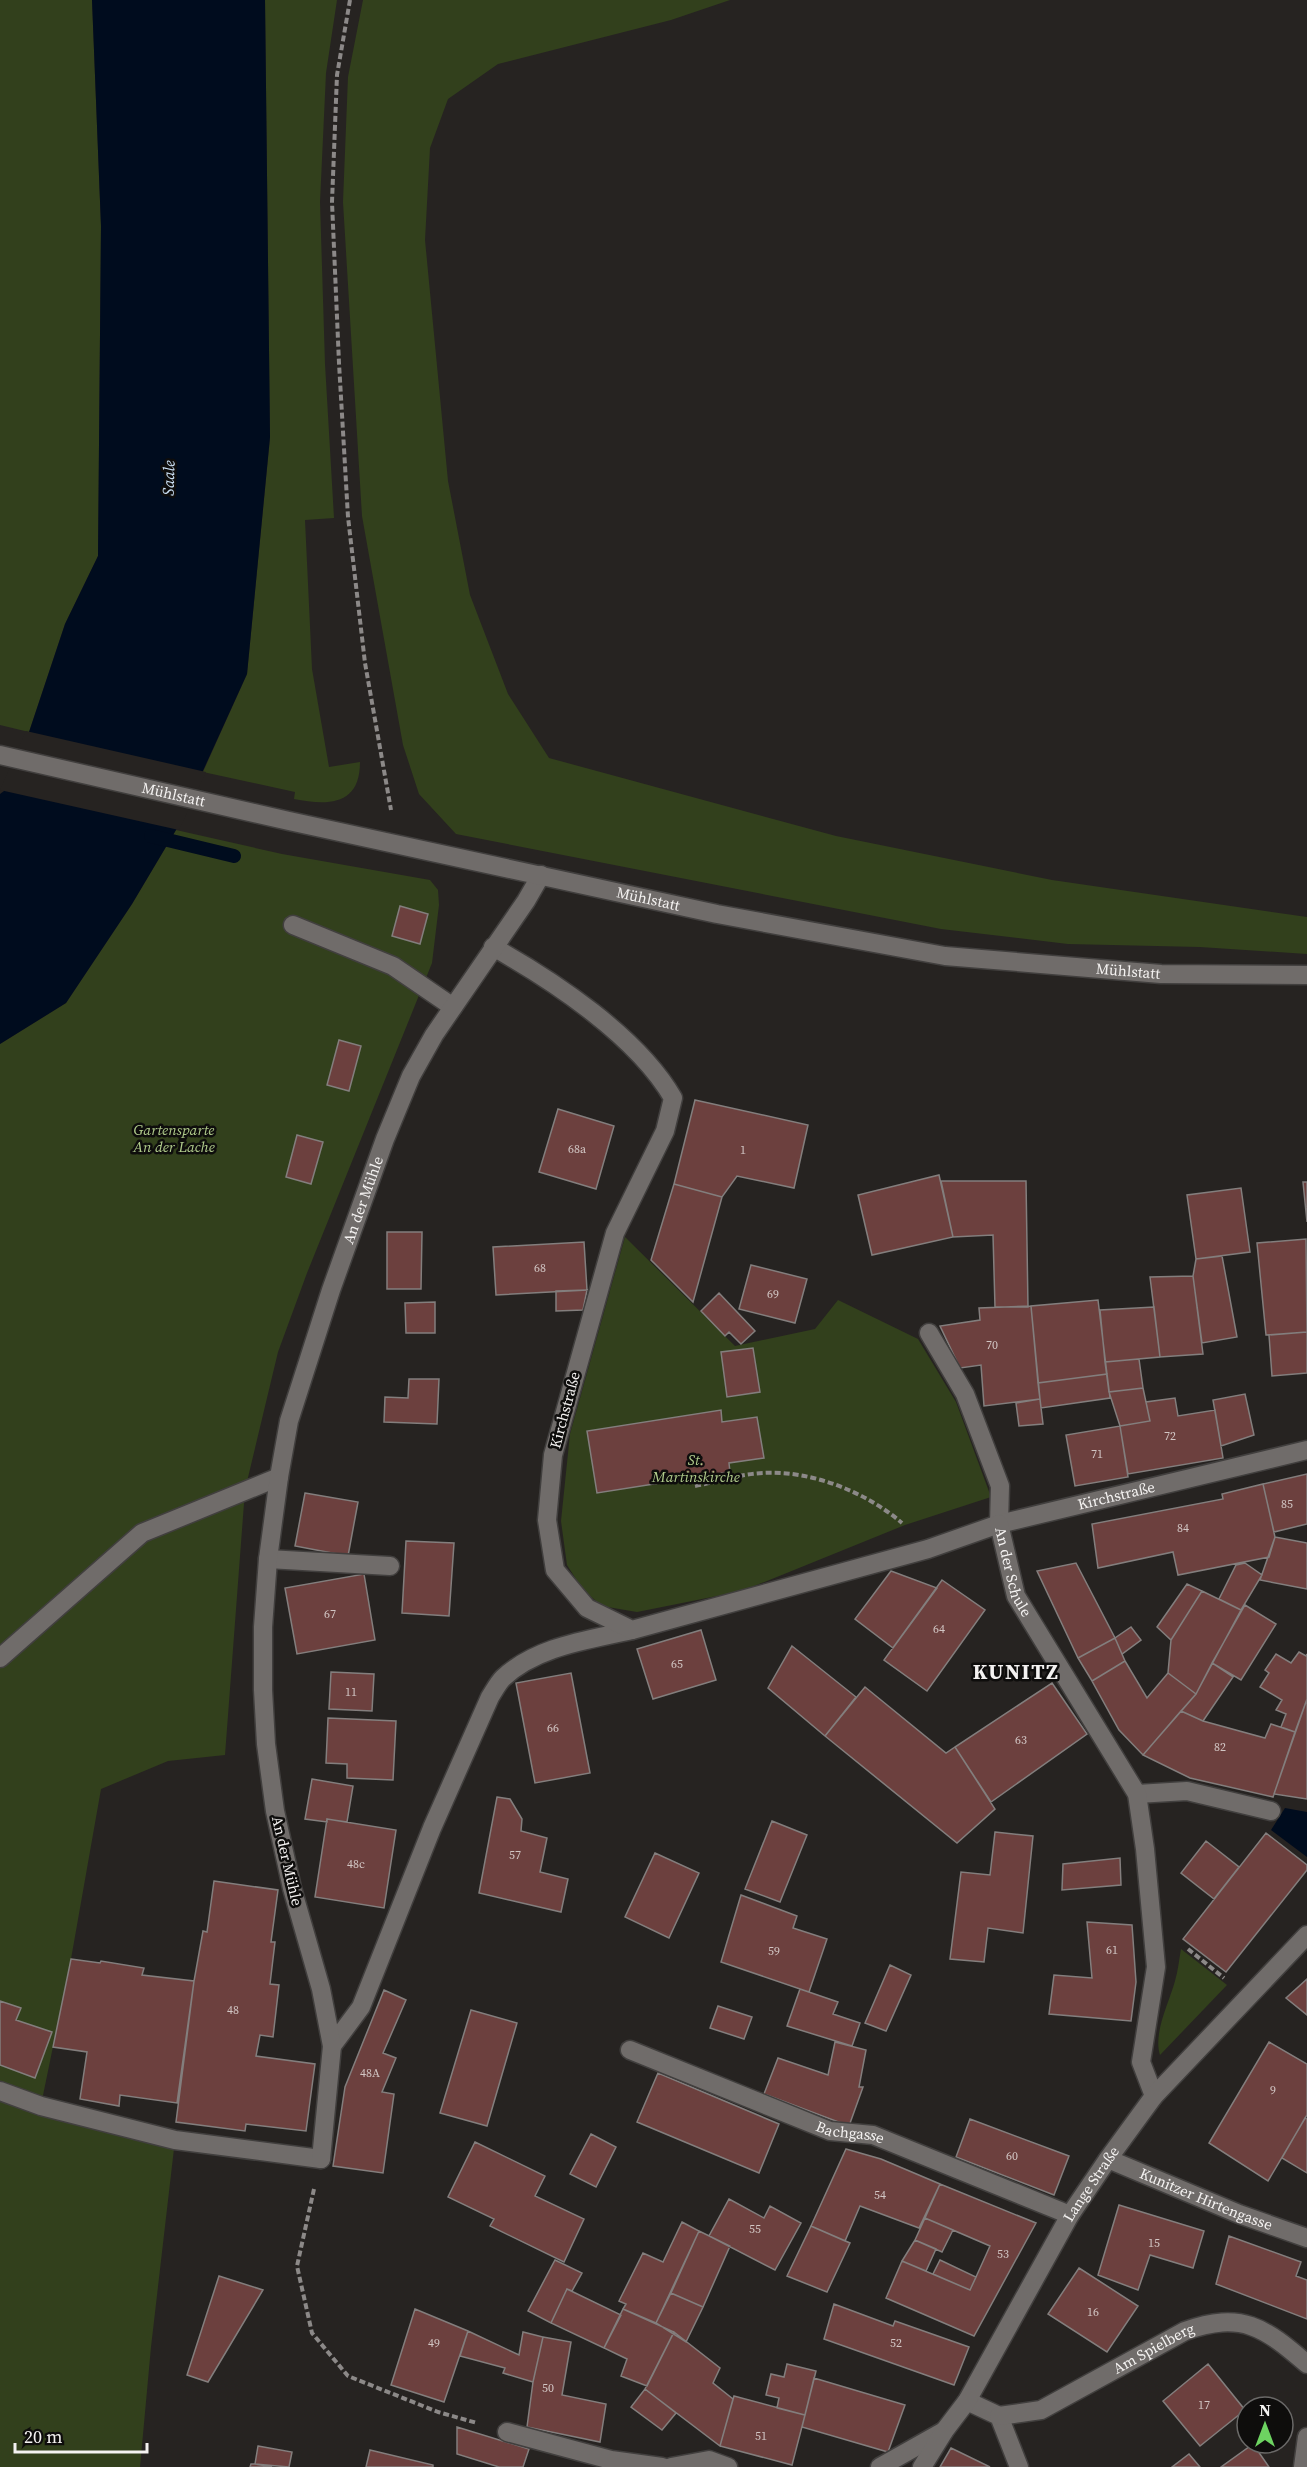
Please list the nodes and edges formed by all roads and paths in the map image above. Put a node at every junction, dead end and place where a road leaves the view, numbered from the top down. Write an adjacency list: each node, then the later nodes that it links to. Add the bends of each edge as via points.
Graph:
1 (350, 0): 3 (path, via 337,75 332,202 339,363 348,517 365,663)
2 (0, 755): 3 (street, Mühlstatt)
3 (396, 844): 4 (street, Mühlstatt)
4 (541, 875): 6 (street, An der Mühle); 7 (street, Mühlstatt, via 717,914 945,956 1161,974)
5 (293, 925): 8 (street, via 393,966)
6 (493, 947): 8 (street, An der Mühle); 17 (street, Kirchstraße, via 537,971 607,1025 661,1077 673,1098 665,1131 615,1233 553,1455 547,1520 555,1570 587,1608)
7 (1307, 975)
8 (453, 1007): 11 (street, An der Mühle, via 411,1076 385,1139 289,1421)
9 (929, 1333): 13 (street, An der Schule, via 964,1394 1000,1486)
10 (1307, 1450): 13 (street, Kirchstraße)
11 (279, 1476): 15 (street, An der Mühle); 18 (street, via 142,1533)
12 (695, 1486): 14 (path, via 763,1473 829,1482 893,1515)
13 (999, 1524): 14 (street, Kirchstraße); 19 (street, An der Schule, via 1016,1596)
14 (928, 1549): 17 (street, Kirchstraße)
15 (268, 1559): 16 (street); 24 (street, An der Mühle, via 263,1627 266,1744 275,1811)
16 (390, 1566)
17 (632, 1630): 24 (street, via 559,1647 528,1660 503,1679 490,1697 432,1828 361,2007)
18 (0, 1658)
19 (1137, 1794): 20 (street, via 1187,1791); 27 (street, An der Schule, via 1156,1967 1141,2062)
20 (1271, 1811)
21 (1307, 1935): 23 (street, Lange Straße)
22 (1191, 1952): 23 (path)
23 (1247, 1997): 27 (street, Lange Straße)
24 (332, 2046): 28 (street, An der Mühle)
25 (630, 2050): 30 (street, Bachgasse, via 830,2131 873,2135)
26 (0, 2091): 28 (street, via 41,2106 175,2139)
27 (1154, 2096): 29 (street, Lange Straße)
28 (321, 2159): 36 (path, via 297,2266 312,2333 348,2376 438,2412)
29 (1108, 2159): 30 (street, Lange Straße); 31 (street, Kunitzer Hirtengasse)
30 (1070, 2215): 33 (street, Lange Straße)
31 (1307, 2238)
32 (1307, 2364): 34 (street, Am Spielberg, via 1248,2324 1209,2323 1185,2331 1041,2410)
33 (967, 2402): 34 (street); 35 (street, Lange Straße)
34 (999, 2416): 43 (street)
35 (945, 2430): 41 (street); 42 (street, Lange Straße)
36 (507, 2432): 38 (street, via 611,2460)
37 (1307, 2437): 44 (street)
38 (662, 2467)
39 (671, 2467): 40 (street, via 709,2460)
40 (728, 2467)
41 (880, 2467)
42 (922, 2467)
43 (1019, 2467)
44 (1302, 2467)

